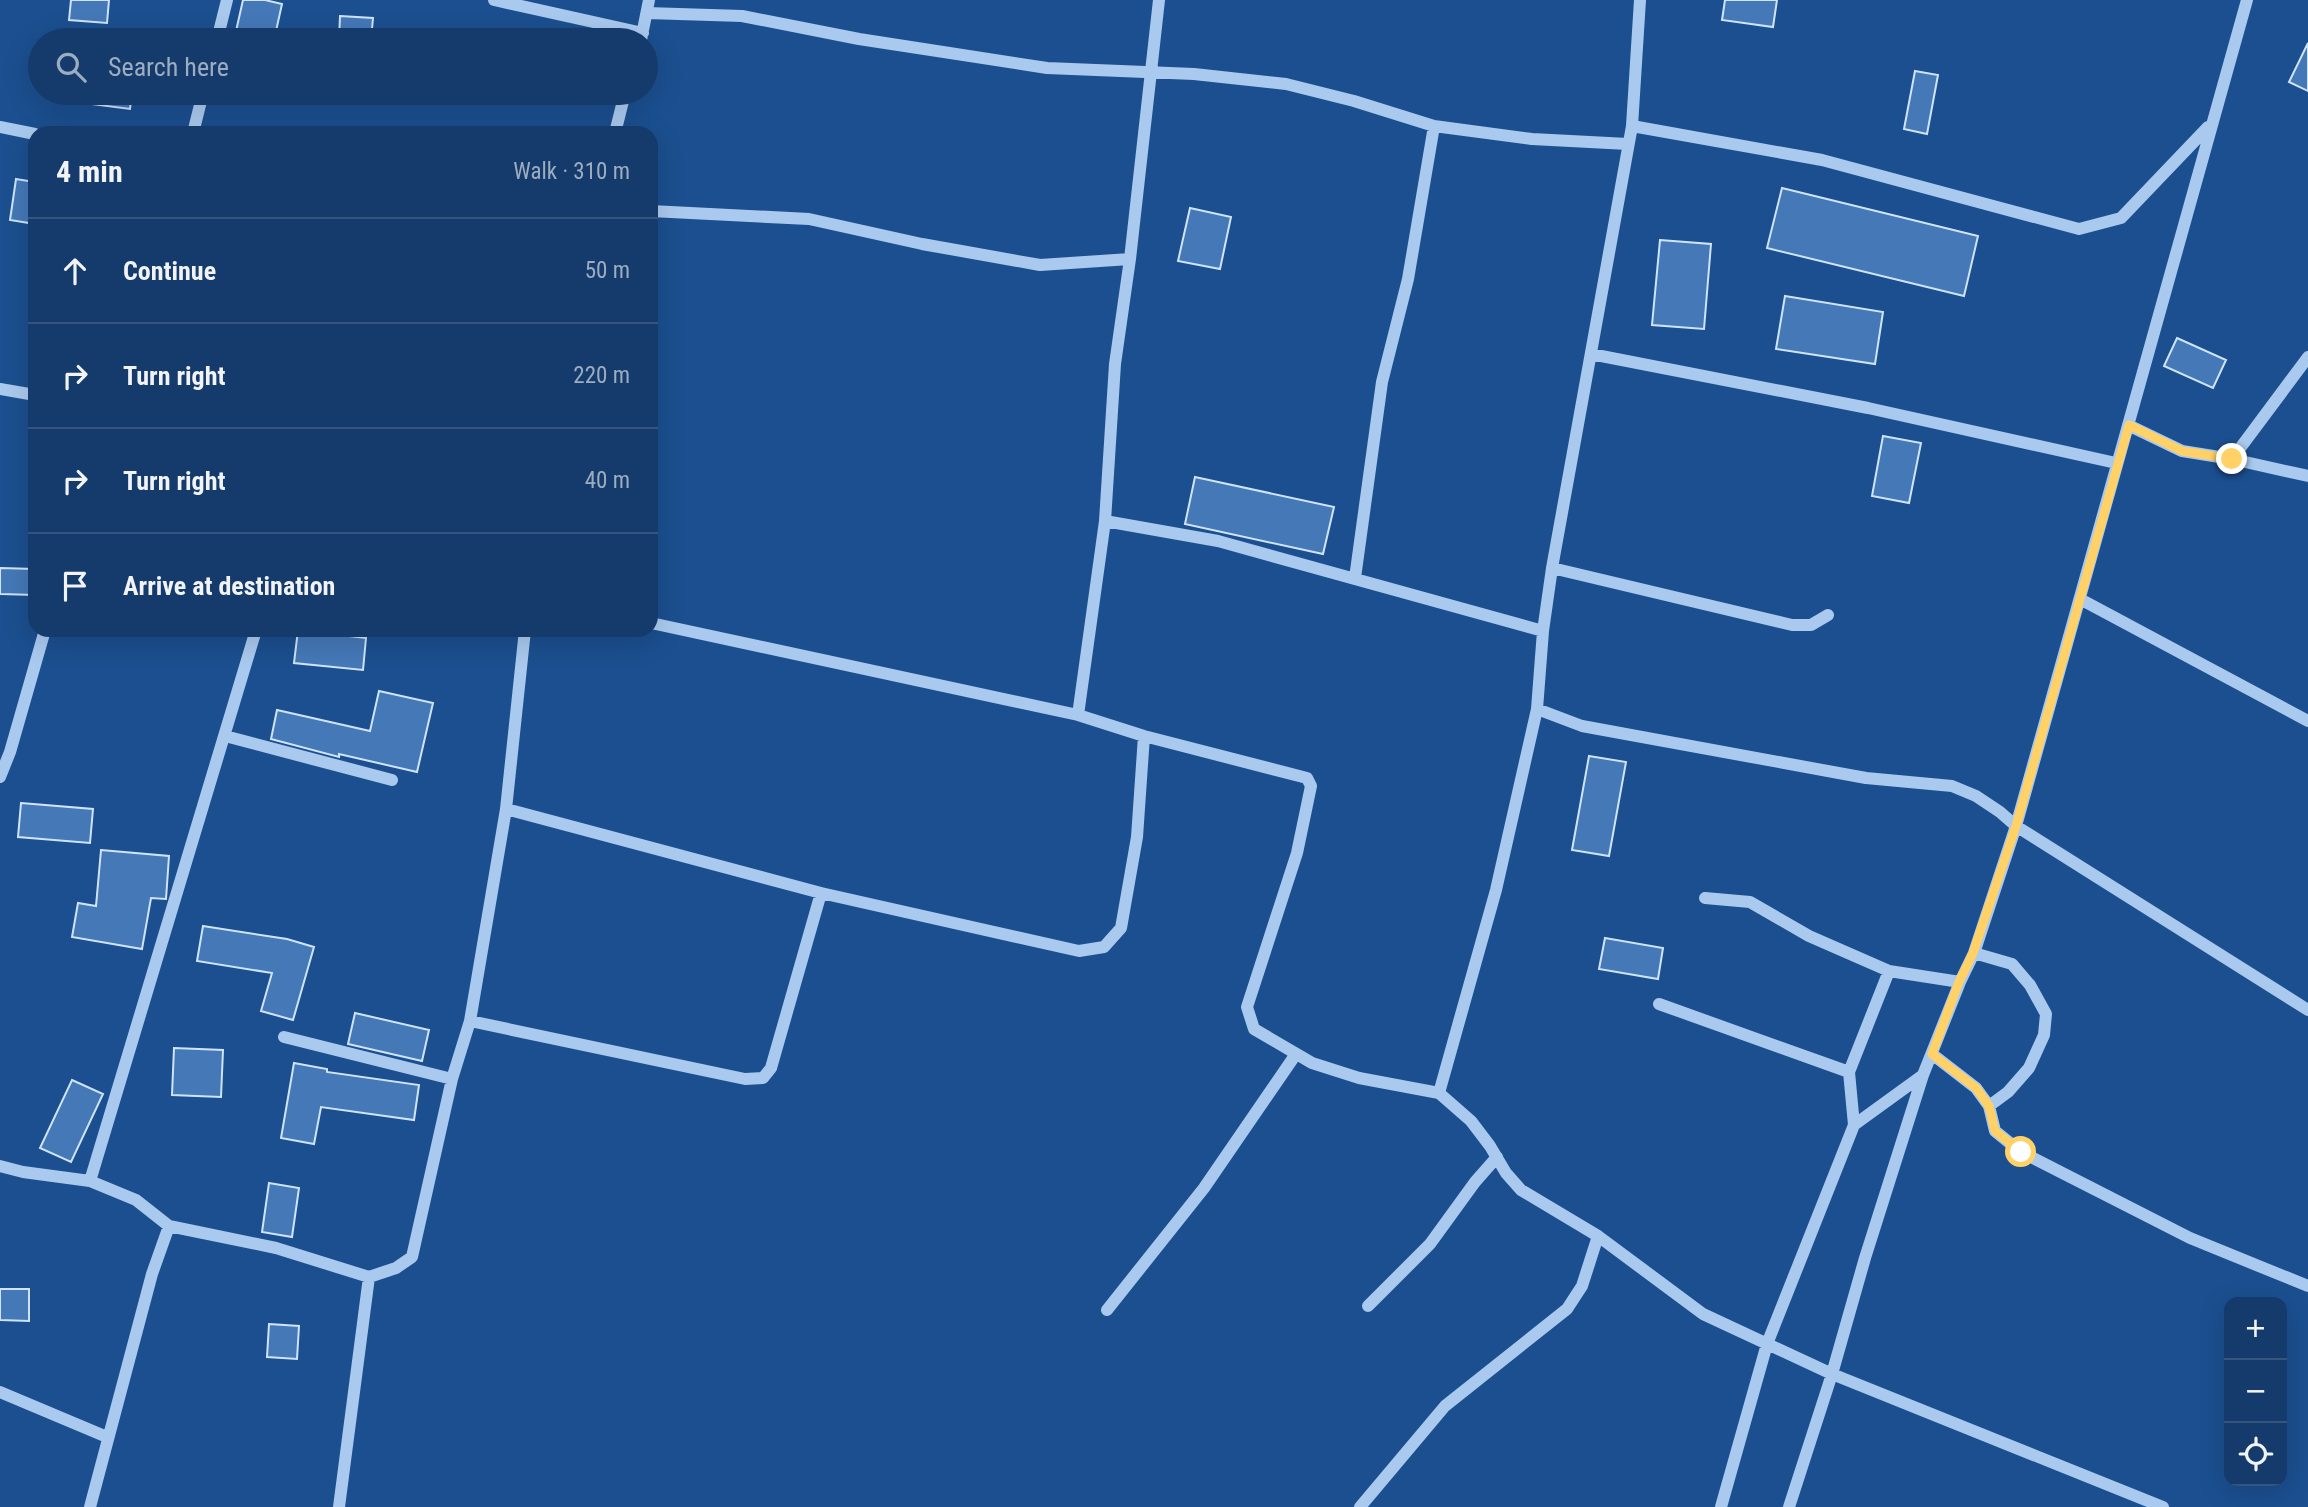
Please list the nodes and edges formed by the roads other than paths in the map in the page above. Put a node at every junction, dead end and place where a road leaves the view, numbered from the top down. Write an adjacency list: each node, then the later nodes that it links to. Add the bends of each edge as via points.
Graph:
1 (227, 0): 7 (street)
2 (494, 0): 8 (street)
3 (1159, 0): 10 (street)
4 (1640, 0): 14 (street)
5 (2247, 0): 13 (street)
6 (648, 6): 9 (street); 10 (street, via 742,16 1048,68)
7 (220, 28)
8 (606, 28)
9 (644, 28)
10 (1150, 73): 17 (street, via 1286,84); 22 (street)
11 (200, 105): 15 (street)
12 (622, 105): 16 (street)
13 (2211, 124): 14 (street, via 2122,218 2079,229 1822,160); 27 (street)
14 (1632, 125): 20 (street)
15 (195, 126)
16 (617, 126)
17 (1434, 126): 20 (street, via 1532,139); 33 (street, via 1408,279 1382,382)
18 (0, 127): 19 (street)
19 (28, 133)
20 (1628, 144): 23 (street)
21 (658, 211): 22 (street, via 809,219 1040,265)
22 (1130, 259): 31 (street, via 1115,364)
23 (1591, 354): 29 (street); 32 (street)
24 (2308, 357): 28 (street)
25 (0, 389): 26 (street)
26 (28, 394)
27 (2129, 425): 28 (street, via 2182,451); 29 (street)
28 (2232, 459): 30 (street)
29 (2116, 463): 34 (street)
30 (2308, 476)
31 (1105, 521): 33 (street, via 1218,541); 42 (street)
32 (1552, 568): 35 (street, via 1792,625 1811,625); 37 (street)
33 (1355, 578): 37 (street)
34 (2080, 599): 43 (street); 49 (street)
35 (1828, 615)
36 (658, 624): 42 (street)
37 (1543, 631): 41 (street)
38 (43, 637): 46 (street)
39 (254, 637): 44 (street)
40 (524, 637): 48 (street)
41 (1537, 709): 49 (street, via 1582,726 1866,778 1952,786 1976,796); 64 (street, via 1496,890)
42 (1078, 715): 45 (street)
43 (2308, 720)
44 (225, 736): 47 (street); 69 (street)
45 (1144, 736): 50 (street, via 1137,837 1121,928 1104,947 1079,951); 59 (street, via 1310,782 1297,853 1247,1007 1254,1029)
46 (0, 777)
47 (392, 780)
48 (506, 809): 50 (street); 57 (street)
49 (2016, 826): 52 (street); 56 (street)
50 (821, 892): 57 (street, via 771,1068 763,1078 745,1079)
51 (1705, 898): 53 (street, via 1750,902 1809,936)
52 (1973, 953): 54 (street); 65 (street, via 2011,964 2030,985 2046,1014 2044,1035 2029,1068)
53 (1889, 971): 54 (street); 61 (street)
54 (1959, 982): 60 (street)
55 (1659, 1004): 61 (street)
56 (2308, 1010)
57 (470, 1021): 63 (street)
58 (284, 1037): 63 (street)
59 (1296, 1054): 64 (street, via 1359,1078); 75 (street, via 1204,1188)
60 (1932, 1054): 62 (street); 65 (street, via 1976,1088)
61 (1849, 1072): 66 (street)
62 (1923, 1075): 66 (street); 77 (street)
63 (452, 1079): 72 (street, via 412,1257)
64 (1439, 1093): 67 (street, via 1471,1121)
65 (1989, 1106): 73 (street, via 1995,1131 2021,1152 2190,1238)
66 (1854, 1125): 76 (street)
67 (1497, 1157): 71 (street, via 1521,1190); 74 (street, via 1430,1244)
68 (0, 1166): 69 (street)
69 (90, 1181): 70 (street, via 136,1200)
70 (169, 1226): 72 (street, via 276,1248); 79 (street)
71 (1598, 1236): 76 (street, via 1703,1314); 82 (street, via 1582,1286 1567,1309 1445,1406)
72 (369, 1277): 81 (street)
73 (2308, 1286)
74 (1368, 1306)
75 (1107, 1310)
76 (1767, 1344): 77 (street); 83 (street)
77 (1832, 1374): 84 (street); 85 (street)
78 (0, 1392): 79 (street)
79 (107, 1437): 80 (street)
80 (90, 1507)
81 (339, 1507)
82 (1360, 1507)
83 (1721, 1507)
84 (1789, 1507)
85 (2163, 1507)

